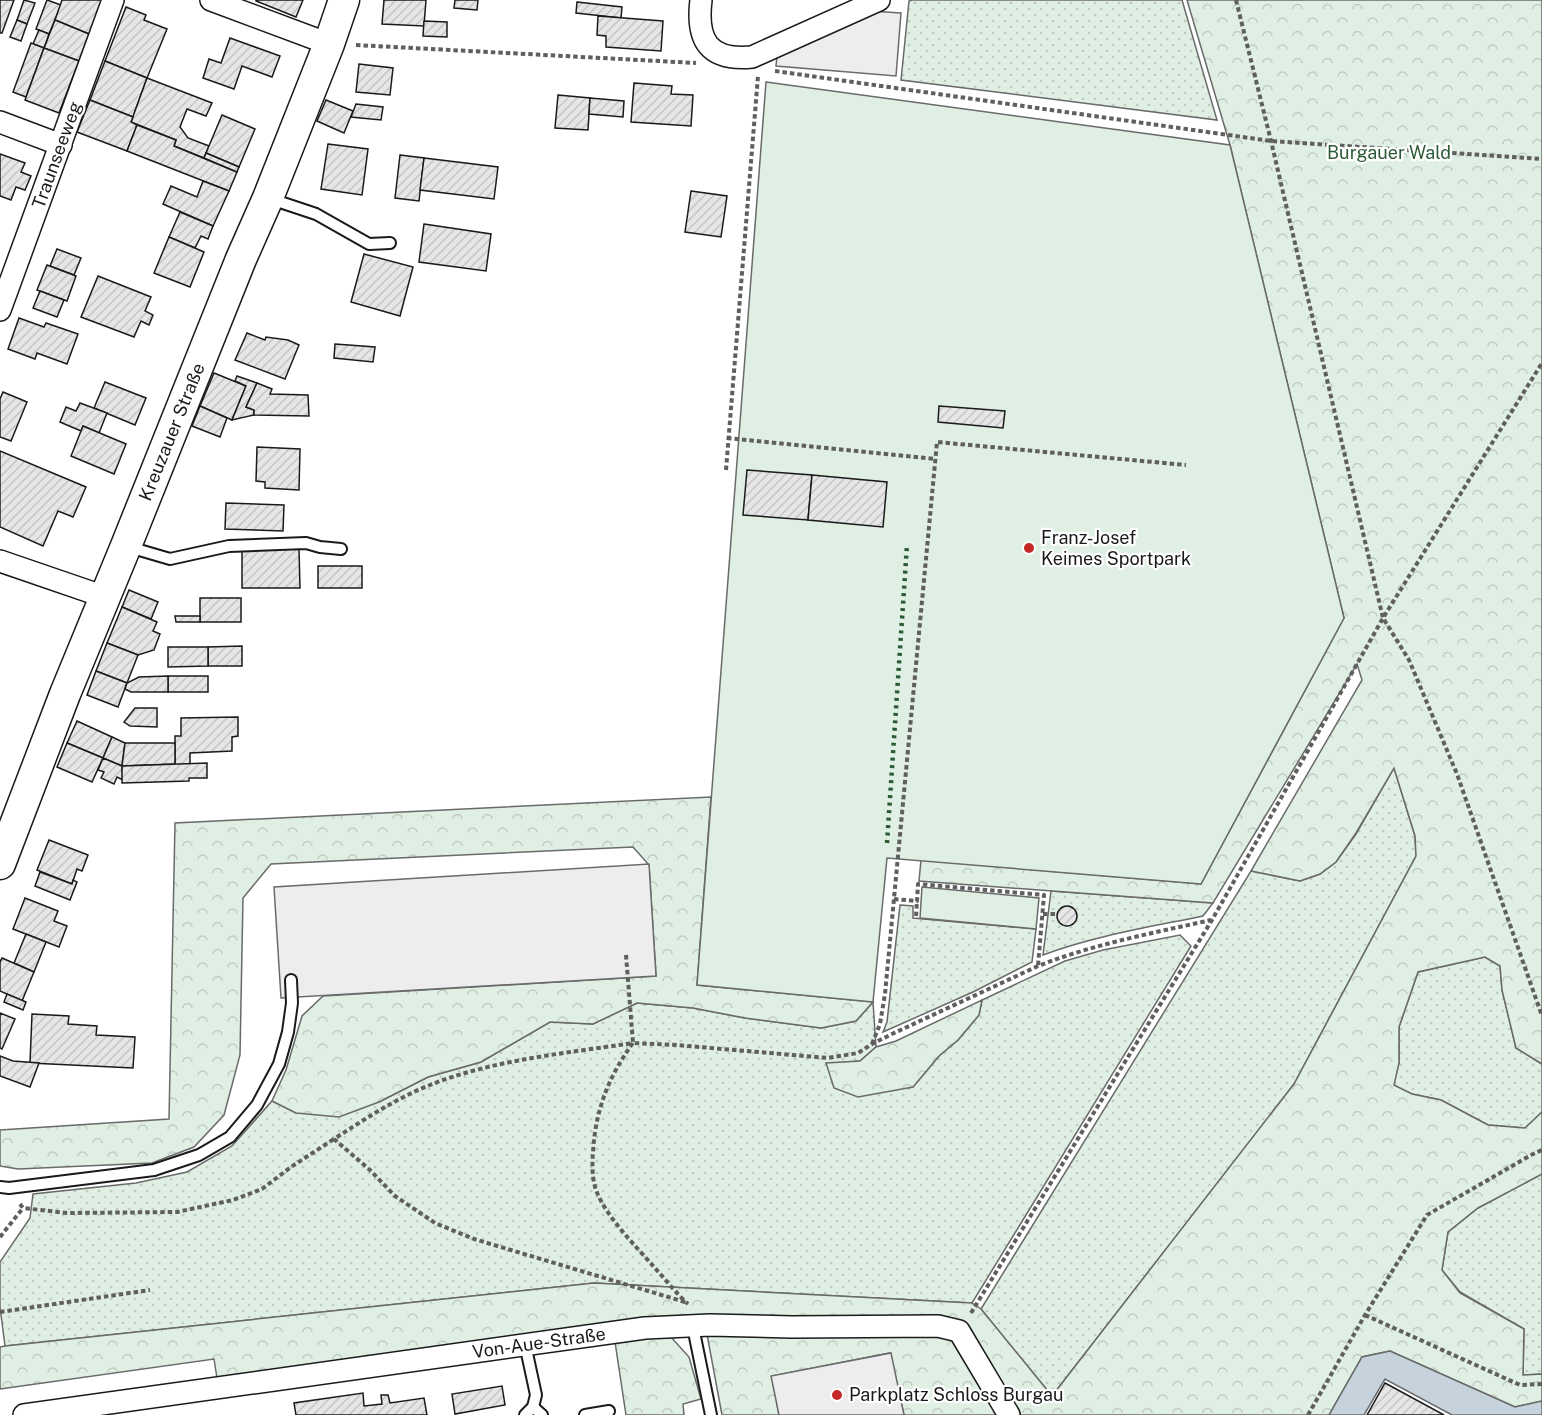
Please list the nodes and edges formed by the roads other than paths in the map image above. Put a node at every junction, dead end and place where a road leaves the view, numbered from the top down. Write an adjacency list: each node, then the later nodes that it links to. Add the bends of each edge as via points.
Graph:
1 (113, 0): 8 (street, Traunseeweg)
2 (211, 0): 6 (street)
3 (344, 0): 6 (main road, Kreuzauer Straße)
4 (701, 0): 5 (street, via 702,35 714,51 727,58 756,62)
5 (879, 0)
6 (329, 44): 9 (main road, Kreuzauer Straße)
7 (0, 122): 8 (street)
8 (61, 145): 11 (street, Traunseeweg)
9 (268, 198): 10 (lane, via 316,214 369,244); 12 (main road, Kreuzauer Straße)
10 (390, 243)
11 (0, 310)
12 (126, 546): 13 (lane, via 170,559 229,546 306,543); 15 (main road, Kreuzauer Straße)
13 (341, 549)
14 (0, 561): 15 (street)
15 (105, 597): 16 (main road, Kreuzauer Straße)
16 (0, 864)
17 (291, 980): 18 (lane, via 292,1004 279,1064 257,1105 230,1137 200,1155 154,1170)
18 (4, 1188)
19 (701, 1326): 20 (street, Von-Aue-Straße, via 645,1328); 26 (lane); 27 (street, Von-Aue-Straße, via 938,1326 959,1331)
20 (525, 1344): 21 (lane, via 536,1395); 23 (street, Von-Aue-Straße)
21 (529, 1411): 24 (lane)
22 (609, 1412): 25 (lane)
23 (24, 1415)
24 (543, 1415)
25 (585, 1415)
26 (711, 1415)
27 (1009, 1415)

